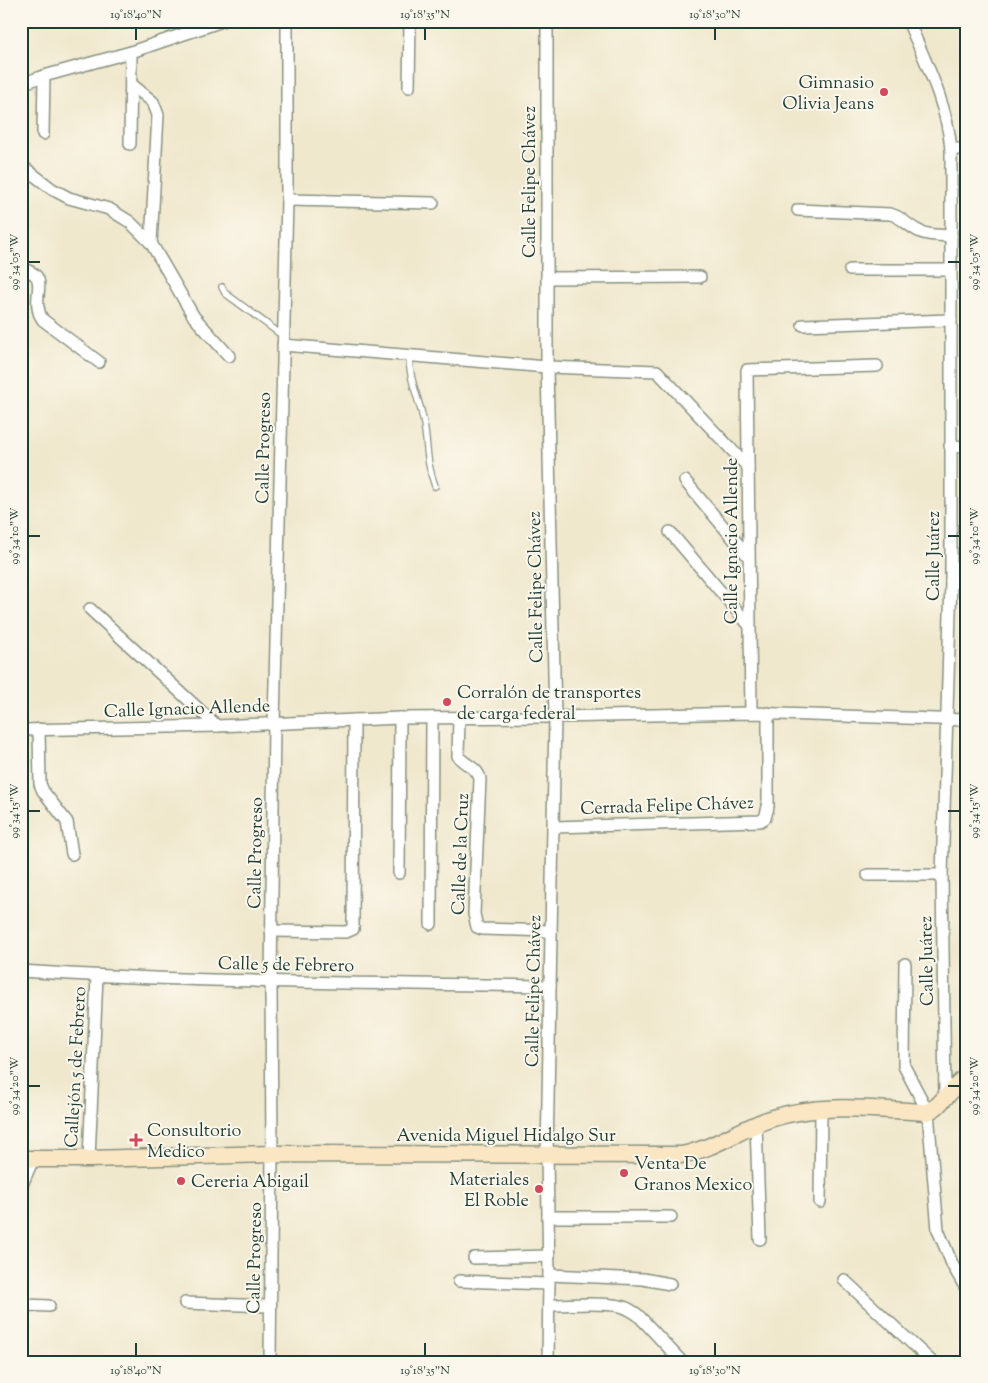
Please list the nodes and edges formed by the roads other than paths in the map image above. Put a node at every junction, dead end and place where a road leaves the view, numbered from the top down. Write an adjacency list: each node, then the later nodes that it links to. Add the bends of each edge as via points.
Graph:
1 (222, 21): 6 (street)
2 (287, 21): 17 (street, Calle Progreso)
3 (410, 21): 11 (street)
4 (546, 21): 26 (street, Calle Felipe Chávez)
5 (908, 21): 15 (street, Calle Juárez, via 945,112)
6 (208, 23): 7 (street)
7 (131, 52): 8 (street); 10 (street)
8 (44, 76): 9 (street); 12 (street)
9 (21, 84)
10 (131, 84): 13 (street); 21 (street, via 153,102 158,115)
11 (409, 87)
12 (44, 134)
13 (130, 144)
14 (967, 148): 15 (street)
15 (951, 149): 20 (street, Calle Juárez)
16 (21, 165): 21 (street, via 60,194 109,209 130,222)
17 (287, 200): 18 (street); 30 (street, Calle Progreso)
18 (433, 202)
19 (798, 210): 20 (street, via 890,214 915,230 930,235)
20 (952, 236): 24 (street, Calle Juárez)
21 (151, 243): 31 (street, via 194,317)
22 (21, 268): 33 (street, via 35,274 38,280 38,313 43,320)
23 (850, 270): 24 (street)
24 (951, 270): 28 (street, Calle Juárez)
25 (700, 277): 26 (street)
26 (547, 278): 35 (street, Calle Felipe Chávez)
27 (222, 287): 30 (lane, via 225,293)
28 (951, 320): 29 (street); 36 (street, Calle Juárez)
29 (803, 325)
30 (283, 341): 32 (street); 56 (street, Calle Progreso)
31 (229, 356)
32 (409, 356): 35 (street); 40 (lane, via 409,372 423,419 428,463)
33 (99, 362)
34 (877, 366): 38 (street, Calle Ignacio Allende, via 747,370)
35 (547, 367): 38 (street, via 657,371); 49 (street, Calle Felipe Chávez)
36 (950, 446): 37 (street); 43 (street, Calle Juárez)
37 (967, 446)
38 (748, 467): 42 (street, Calle Ignacio Allende)
39 (685, 480): 42 (street)
40 (435, 486)
41 (670, 532): 46 (street)
42 (748, 556): 46 (street, Calle Ignacio Allende)
43 (951, 581): 44 (street); 54 (street, Calle Juárez)
44 (967, 581)
45 (90, 609): 57 (street)
46 (749, 625): 47 (street, Calle Ignacio Allende)
47 (750, 713): 48 (street, Calle Ignacio Allende); 49 (street, Calle Ignacio Allende)
48 (768, 713): 54 (street, Calle Ignacio Allende); 60 (street, Cerrada Felipe Chávez, via 768,807 765,818 760,821)
49 (555, 717): 52 (street, Calle Ignacio Allende); 60 (street, Calle Felipe Chávez)
50 (400, 718): 51 (street, Calle Ignacio Allende); 53 (street, Calle Ignacio Allende); 62 (street)
51 (432, 718): 52 (street, Calle Ignacio Allende); 65 (street)
52 (460, 718): 67 (street, Calle de la Cruz, via 458,756 476,770 480,779 476,927)
53 (354, 720): 56 (street, Calle Ignacio Allende); 66 (street, via 353,929 346,932)
54 (947, 720): 55 (street, Calle Ignacio Allende); 64 (street, Calle Juárez)
55 (967, 720)
56 (274, 723): 57 (street, Calle Ignacio Allende); 66 (street, Calle Progreso)
57 (217, 726): 58 (street, Calle Ignacio Allende)
58 (39, 729): 59 (street, Calle Ignacio Allende); 61 (street, via 40,784 67,822)
59 (21, 730)
60 (554, 827): 67 (street, Calle Felipe Chávez)
61 (72, 854)
62 (399, 873)
63 (868, 875): 64 (street)
64 (942, 875): 74 (street, Calle Juárez)
65 (431, 924)
66 (272, 931): 71 (street, Calle Progreso)
67 (551, 931): 72 (street, Calle Felipe Chávez)
68 (904, 964): 76 (street, via 904,1066)
69 (21, 971): 70 (street, Calle 5 de Febrero)
70 (97, 976): 71 (street, Calle 5 de Febrero); 81 (street, Callejón 5 de Febrero)
71 (271, 982): 72 (street, Calle 5 de Febrero); 78 (street, Calle Progreso)
72 (550, 986): 79 (street, Calle Felipe Chávez)
73 (967, 1075): 74 (main road)
74 (945, 1098): 76 (main road)
75 (821, 1109): 76 (main road, Avenida Miguel Hidalgo Sur); 77 (main road, Avenida Miguel Hidalgo Sur, via 799,1111); 83 (street)
76 (928, 1112): 93 (street, via 938,1230)
77 (756, 1124): 79 (main road, Avenida Miguel Hidalgo Sur, via 697,1152 681,1155); 86 (street)
78 (272, 1154): 79 (main road, Avenida Miguel Hidalgo Sur); 81 (main road, Avenida Miguel Hidalgo Sur); 98 (street, Calle Progreso)
79 (547, 1155): 84 (street, Calle Felipe Chávez)
80 (27, 1159): 81 (main road, Avenida Miguel Hidalgo Sur); 82 (street)
81 (89, 1159)
82 (21, 1187)
83 (820, 1202)
84 (548, 1217): 85 (street); 87 (street, Calle Felipe Chávez)
85 (671, 1217)
86 (760, 1239)
87 (549, 1256): 88 (street); 89 (street, Calle Felipe Chávez)
88 (474, 1258)
89 (549, 1279): 91 (street); 92 (street, via 643,1279); 96 (street, Calle Felipe Chávez)
90 (844, 1280): 102 (street)
91 (459, 1281)
92 (670, 1284)
93 (967, 1290)
94 (21, 1302): 97 (street)
95 (185, 1303): 98 (street)
96 (549, 1305): 100 (street, Calle Felipe Chávez); 101 (street, via 621,1306 638,1315)
97 (49, 1306)
98 (270, 1306): 99 (street, Calle Progreso)
99 (270, 1362)
100 (548, 1362)
101 (682, 1362)
102 (932, 1362)

